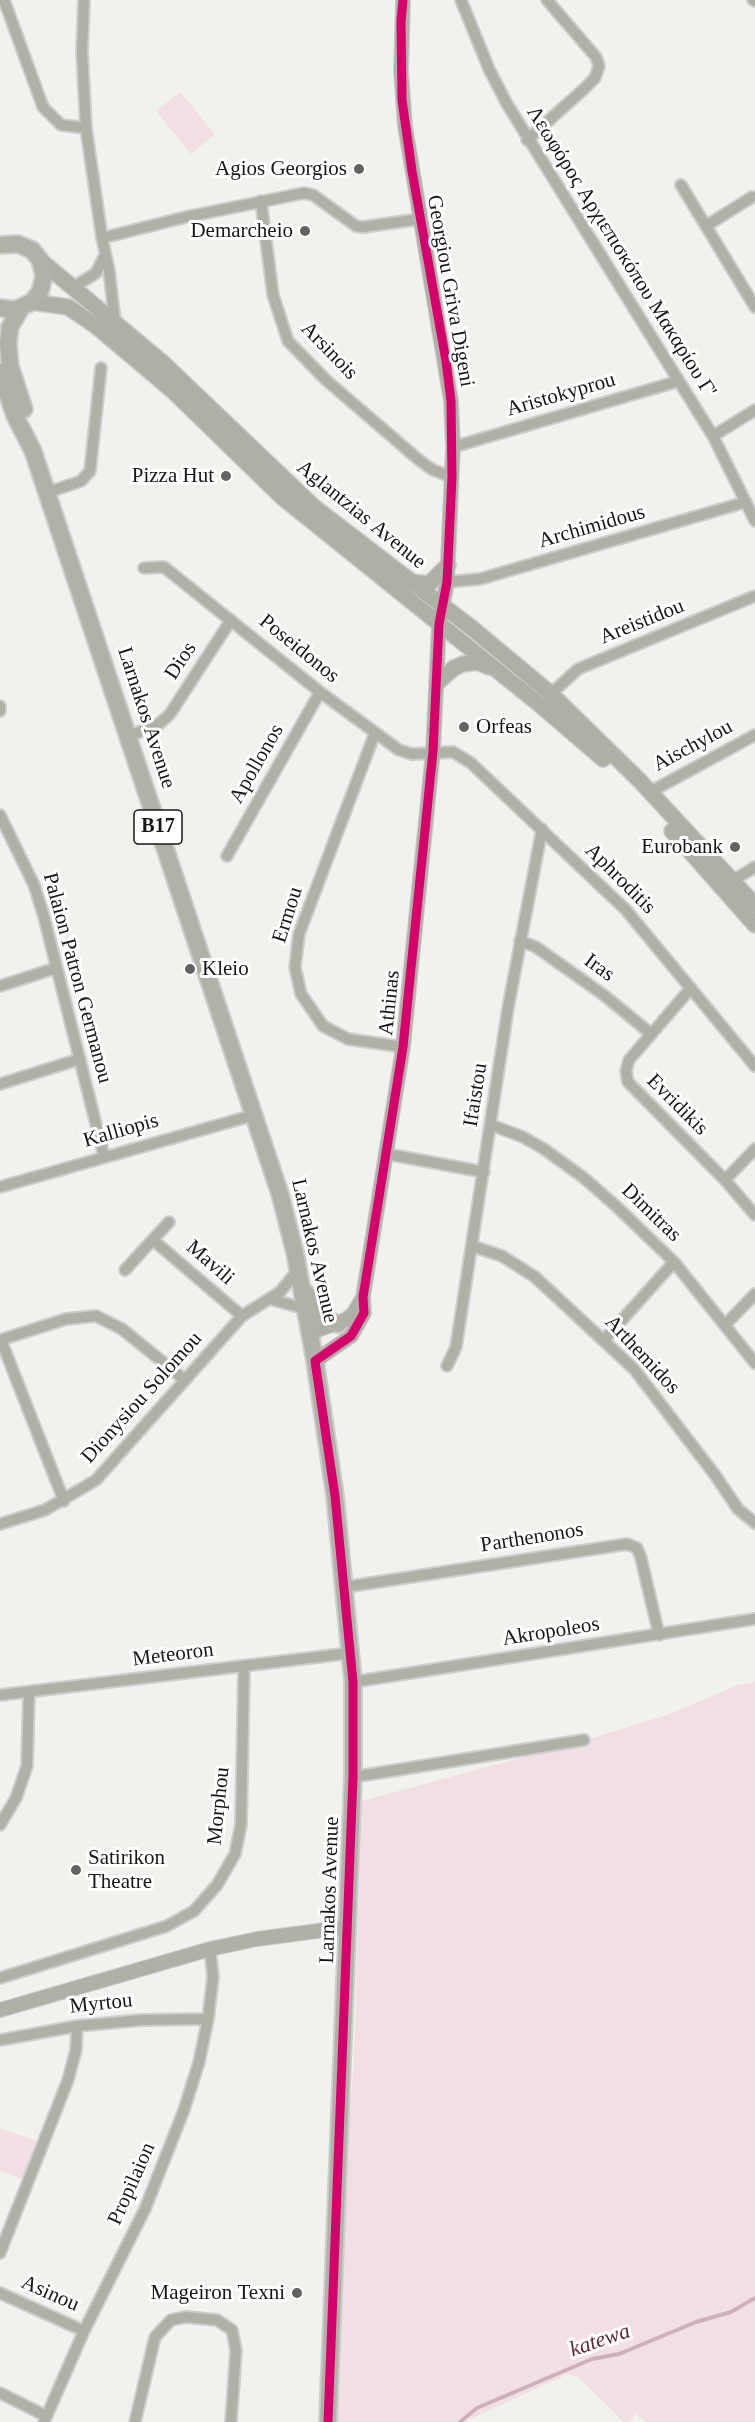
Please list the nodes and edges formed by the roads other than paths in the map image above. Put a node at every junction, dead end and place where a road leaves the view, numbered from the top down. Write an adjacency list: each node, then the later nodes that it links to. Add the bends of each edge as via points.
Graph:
1 (4, 0): 6 (street, via 43,107 61,125)
2 (84, 0): 6 (street)
3 (403, 0): 11 (street, Georgiou Griva Digeni, via 402,100)
4 (461, 0): 7 (street, Λεωφόρος Αρχιεπισκόπου Μακαρίου Γ', via 489,69)
5 (547, 0): 7 (street, via 596,57 599,66 595,78)
6 (86, 128): 13 (street)
7 (527, 140): 24 (street, Λεωφόρος Αρχιεπισκόπου Μακαρίου Γ')
8 (681, 185): 12 (street)
9 (752, 197): 12 (street)
10 (261, 201): 11 (street, via 304,193 313,195 363,227); 13 (street); 29 (street, Arsinois, via 273,295 288,341 326,380 419,460)
11 (420, 219): 27 (street, Georgiou Griva Digeni, via 446,361)
12 (706, 226): 19 (street)
13 (102, 238): 15 (street)
14 (4, 241): 16 (main road, via 25,246)
15 (105, 255): 17 (street, via 96,273); 21 (street)
16 (40, 260): 17 (main road, Aglantzias Avenue); 18 (main road, Larnakos Avenue / B17, via 44,282)
17 (72, 288): 21 (main road, Aglantzias Avenue)
18 (27, 305): 20 (main road); 28 (main road, Larnakos Avenue / B17, via 8,334 8,355); 40 (main road, Aglantzias Avenue, via 61,305 96,326 173,391 283,498)
19 (755, 305)
20 (0, 308)
21 (114, 322): 35 (main road, Aglantzias Avenue, via 163,363 292,488)
22 (101, 368): 30 (street, via 90,471 81,481)
23 (0, 372): 28 (main road, Larnakos Avenue / B17, via 15,416)
24 (679, 381): 26 (street, Λεωφόρος Αρχιεπισκόπου Μακαρίου Γ'); 27 (street, Aristokyprou)
25 (755, 410): 26 (street)
26 (713, 436): 31 (street, Λεωφόρος Αρχιεπισκόπου Μακαρίου Γ')
27 (453, 447): 29 (street, Georgiou Griva Digeni)
28 (33, 451): 30 (main road, Larnakos Avenue / B17)
29 (452, 477): 33 (street, Georgiou Griva Digeni)
30 (46, 493): 49 (main road, Larnakos Avenue / B17)
31 (746, 502): 32 (street, Λεωφόρος Αρχιεπισκόπου Μακαρίου Γ'); 36 (street, Archimidous, via 480,579)
32 (755, 521)
33 (448, 565): 35 (main road, via 429,584); 36 (street, Georgiou Griva Digeni)
34 (144, 568): 39 (street, Poseidonos, via 164,567)
35 (411, 582): 38 (main road, Aglantzias Avenue)
36 (447, 582): 38 (street, Georgiou Griva Digeni)
37 (755, 596): 44 (street, Areistidou, via 578,669)
38 (441, 606): 40 (street, Georgiou Griva Digeni); 44 (main road, Aglantzias Avenue)
39 (231, 620): 43 (street, Poseidonos); 49 (street, Dios, via 170,714 159,724)
40 (440, 624): 41 (main road, Aglantzias Avenue); 42 (street, Athinas)
41 (497, 671): 42 (main road, via 473,662 454,668); 58 (main road, Aglantzias Avenue, via 626,781)
42 (437, 682): 50 (street, Athinas)
43 (320, 692): 47 (street, Poseidonos); 54 (street, Apollonos)
44 (551, 694): 51 (main road, Aglantzias Avenue)
45 (0, 706): 46 (street)
46 (0, 711)
47 (375, 733): 50 (street, Poseidonos, via 406,753); 64 (street, Ermou, via 299,934 295,968 301,994 323,1026 348,1039)
48 (755, 735): 51 (street, Aischylou)
49 (129, 736): 68 (main road, Larnakos Avenue / B17)
50 (434, 751): 53 (street, Aphroditis, via 463,757); 64 (street, Athinas)
51 (650, 792): 56 (main road, Aglantzias Avenue)
52 (0, 815): 60 (street, Palaion Patron Germanou, via 34,885)
53 (542, 830): 59 (street, Ifaistou); 62 (street, Aphroditis, via 626,910)
54 (227, 855)
55 (755, 867): 56 (street)
56 (732, 881): 57 (main road, Aglantzias Avenue)
57 (755, 905)
58 (755, 925)
59 (520, 941): 63 (street, Iras, via 536,947); 69 (street, Ifaistou)
60 (56, 968): 61 (street); 65 (street, Palaion Patron Germanou)
61 (0, 986)
62 (691, 988): 63 (street, Evridikis); 66 (street, Aphroditis)
63 (650, 1033): 74 (street, Evridikis, via 627,1066 630,1087)
64 (403, 1047): 71 (street, Athinas)
65 (80, 1059): 67 (street); 72 (street, Palaion Patron Germanou)
66 (755, 1066)
67 (0, 1084)
68 (254, 1115): 72 (street, Kalliopis); 82 (main road, Larnakos Avenue / B17, via 290,1227)
69 (491, 1125): 73 (street, Ifaistou); 80 (street, Dimitras, via 524,1137 570,1168)
70 (755, 1149): 74 (street)
71 (387, 1154): 73 (street); 84 (street, Athinas)
72 (104, 1156): 75 (street, Kalliopis)
73 (484, 1172): 79 (street, Ifaistou)
74 (725, 1180): 76 (street, Evridikis)
75 (0, 1187)
76 (755, 1215)
77 (169, 1222): 78 (street, Mavili)
78 (153, 1240): 81 (street, Mavili); 87 (street, Mavili)
79 (472, 1246): 92 (street, Arthemidos, via 502,1256 535,1277); 95 (street, Ifaistou, via 456,1347)
80 (674, 1262): 89 (street, Dimitras); 92 (street)
81 (125, 1270)
82 (300, 1277): 85 (street, Dionysiou Solomou); 86 (main road, Larnakos Avenue / B17); 88 (main road, via 323,1318)
83 (755, 1294): 89 (street)
84 (363, 1298): 88 (street, via 353,1314); 93 (street, Athinas, via 364,1313 356,1329)
85 (270, 1299): 86 (street); 87 (street, Dionysiou Solomou)
86 (306, 1309): 90 (main road, Larnakos Avenue / B17)
87 (242, 1316): 96 (street, Dionysiou Solomou)
88 (338, 1324): 90 (street)
89 (725, 1325): 94 (street, Dimitras)
90 (310, 1333): 93 (main road, Larnakos Avenue / B17)
91 (0, 1340): 96 (street, via 66,1319 96,1316 122,1329); 97 (street)
92 (604, 1340): 98 (street, Arthemidos, via 647,1385 738,1509)
93 (315, 1361): 100 (main road, Larnakos Avenue / B17)
94 (755, 1363)
95 (447, 1366)
96 (185, 1380): 97 (street, Dionysiou Solomou, via 114,1463)
97 (64, 1500): 99 (street, Dionysiou Solomou, via 22,1519)
98 (755, 1523)
99 (0, 1524)
100 (345, 1587): 102 (street, Parthenonos, via 627,1544 637,1548 642,1558); 103 (main road, Larnakos Avenue / B17)
101 (755, 1619): 102 (street, Akropoleos)
102 (659, 1635): 105 (street, Akropoleos)
103 (351, 1653): 104 (street, Meteoron); 105 (main road, Larnakos Avenue / B17)
104 (244, 1667): 106 (street, Meteoron); 113 (street, Morphou, via 241,1825 235,1854 217,1885 194,1911 167,1926)
105 (353, 1682): 109 (main road, Larnakos Avenue / B17)
106 (29, 1692): 107 (street, Meteoron); 110 (street, via 27,1766 16,1798)
107 (0, 1695)
108 (584, 1740): 109 (street)
109 (353, 1777): 111 (main road, Larnakos Avenue / B17)
110 (0, 1825)
111 (346, 1927): 112 (street); 125 (main road, Larnakos Avenue / B17)
112 (210, 1949): 114 (street); 115 (street, Propilaion, via 213,1977)
113 (0, 1978)
114 (0, 2010)
115 (207, 2019): 116 (street, Myrtou); 120 (street, Propilaion, via 199,2062 162,2170)
116 (77, 2026): 117 (street, Myrtou); 118 (street, via 68,2080)
117 (0, 2040)
118 (0, 2253)
119 (0, 2293): 120 (street, Asinou)
120 (84, 2331): 122 (street, Propilaion)
121 (0, 2393): 122 (street)
122 (45, 2419)
123 (135, 2422): 124 (street, via 152,2346 166,2324 186,2317 217,2320 232,2330 236,2350)
124 (231, 2422)
125 (328, 2422)

